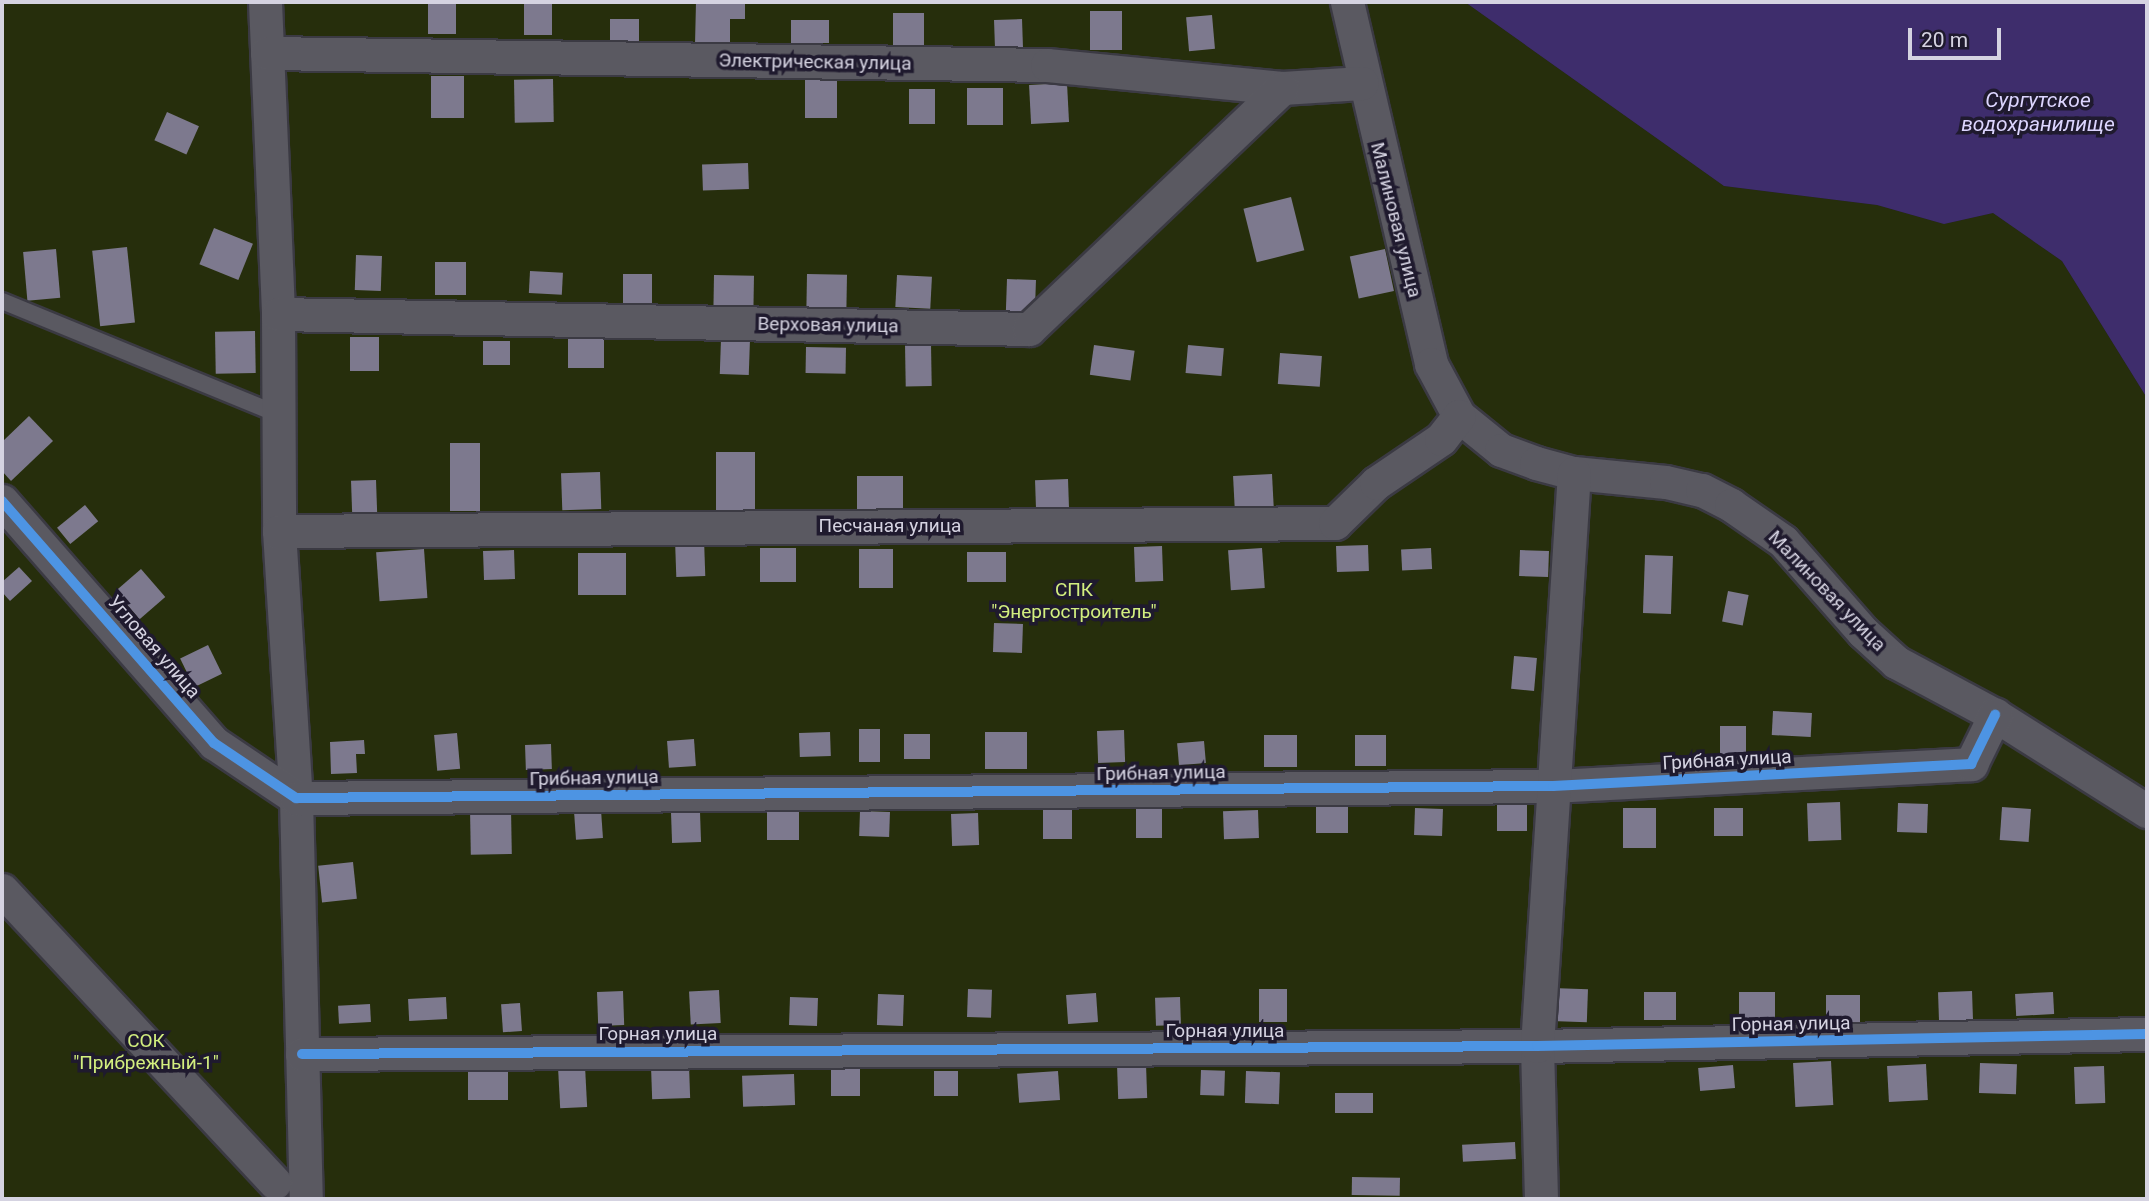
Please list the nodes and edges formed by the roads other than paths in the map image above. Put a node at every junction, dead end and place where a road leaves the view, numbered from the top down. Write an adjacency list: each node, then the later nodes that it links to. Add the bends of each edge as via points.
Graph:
1 (265, 2): 3 (street)
2 (1347, 2): 4 (street, Малиновая улица)
3 (267, 52): 5 (street, Электрическая улица, via 1047,65); 7 (street)
4 (1362, 83): 5 (street, Электрическая улица); 9 (street, Малиновая улица, via 1431,364)
5 (1282, 88): 7 (street, Верховая улица, via 1029,329)
6 (2, 301): 8 (lane)
7 (278, 314): 8 (street)
8 (275, 413): 12 (street)
9 (1459, 416): 10 (street, Малиновая улица, via 1501,450); 12 (street, Песчаная улица, via 1441,439 1376,483 1335,523)
10 (1574, 473): 13 (street, Малиновая улица, via 1702,490 1740,511 1783,541 1863,632 1896,662); 14 (street)
11 (2, 501): 15 (street, Угловая улица, via 214,743)
12 (279, 531): 15 (street)
13 (1995, 715): 14 (street, Грибная улица, via 1971,764); 16 (street, Малиновая улица)
14 (1553, 786): 15 (street, Грибная улица); 19 (street)
15 (296, 798): 20 (street)
16 (2147, 811)
17 (2, 890): 21 (street)
18 (2147, 1034): 19 (street, Горная улица)
19 (1537, 1046): 20 (street, Горная улица); 23 (street)
20 (302, 1054): 22 (street)
21 (275, 1183)
22 (306, 1199)
23 (1541, 1199)

